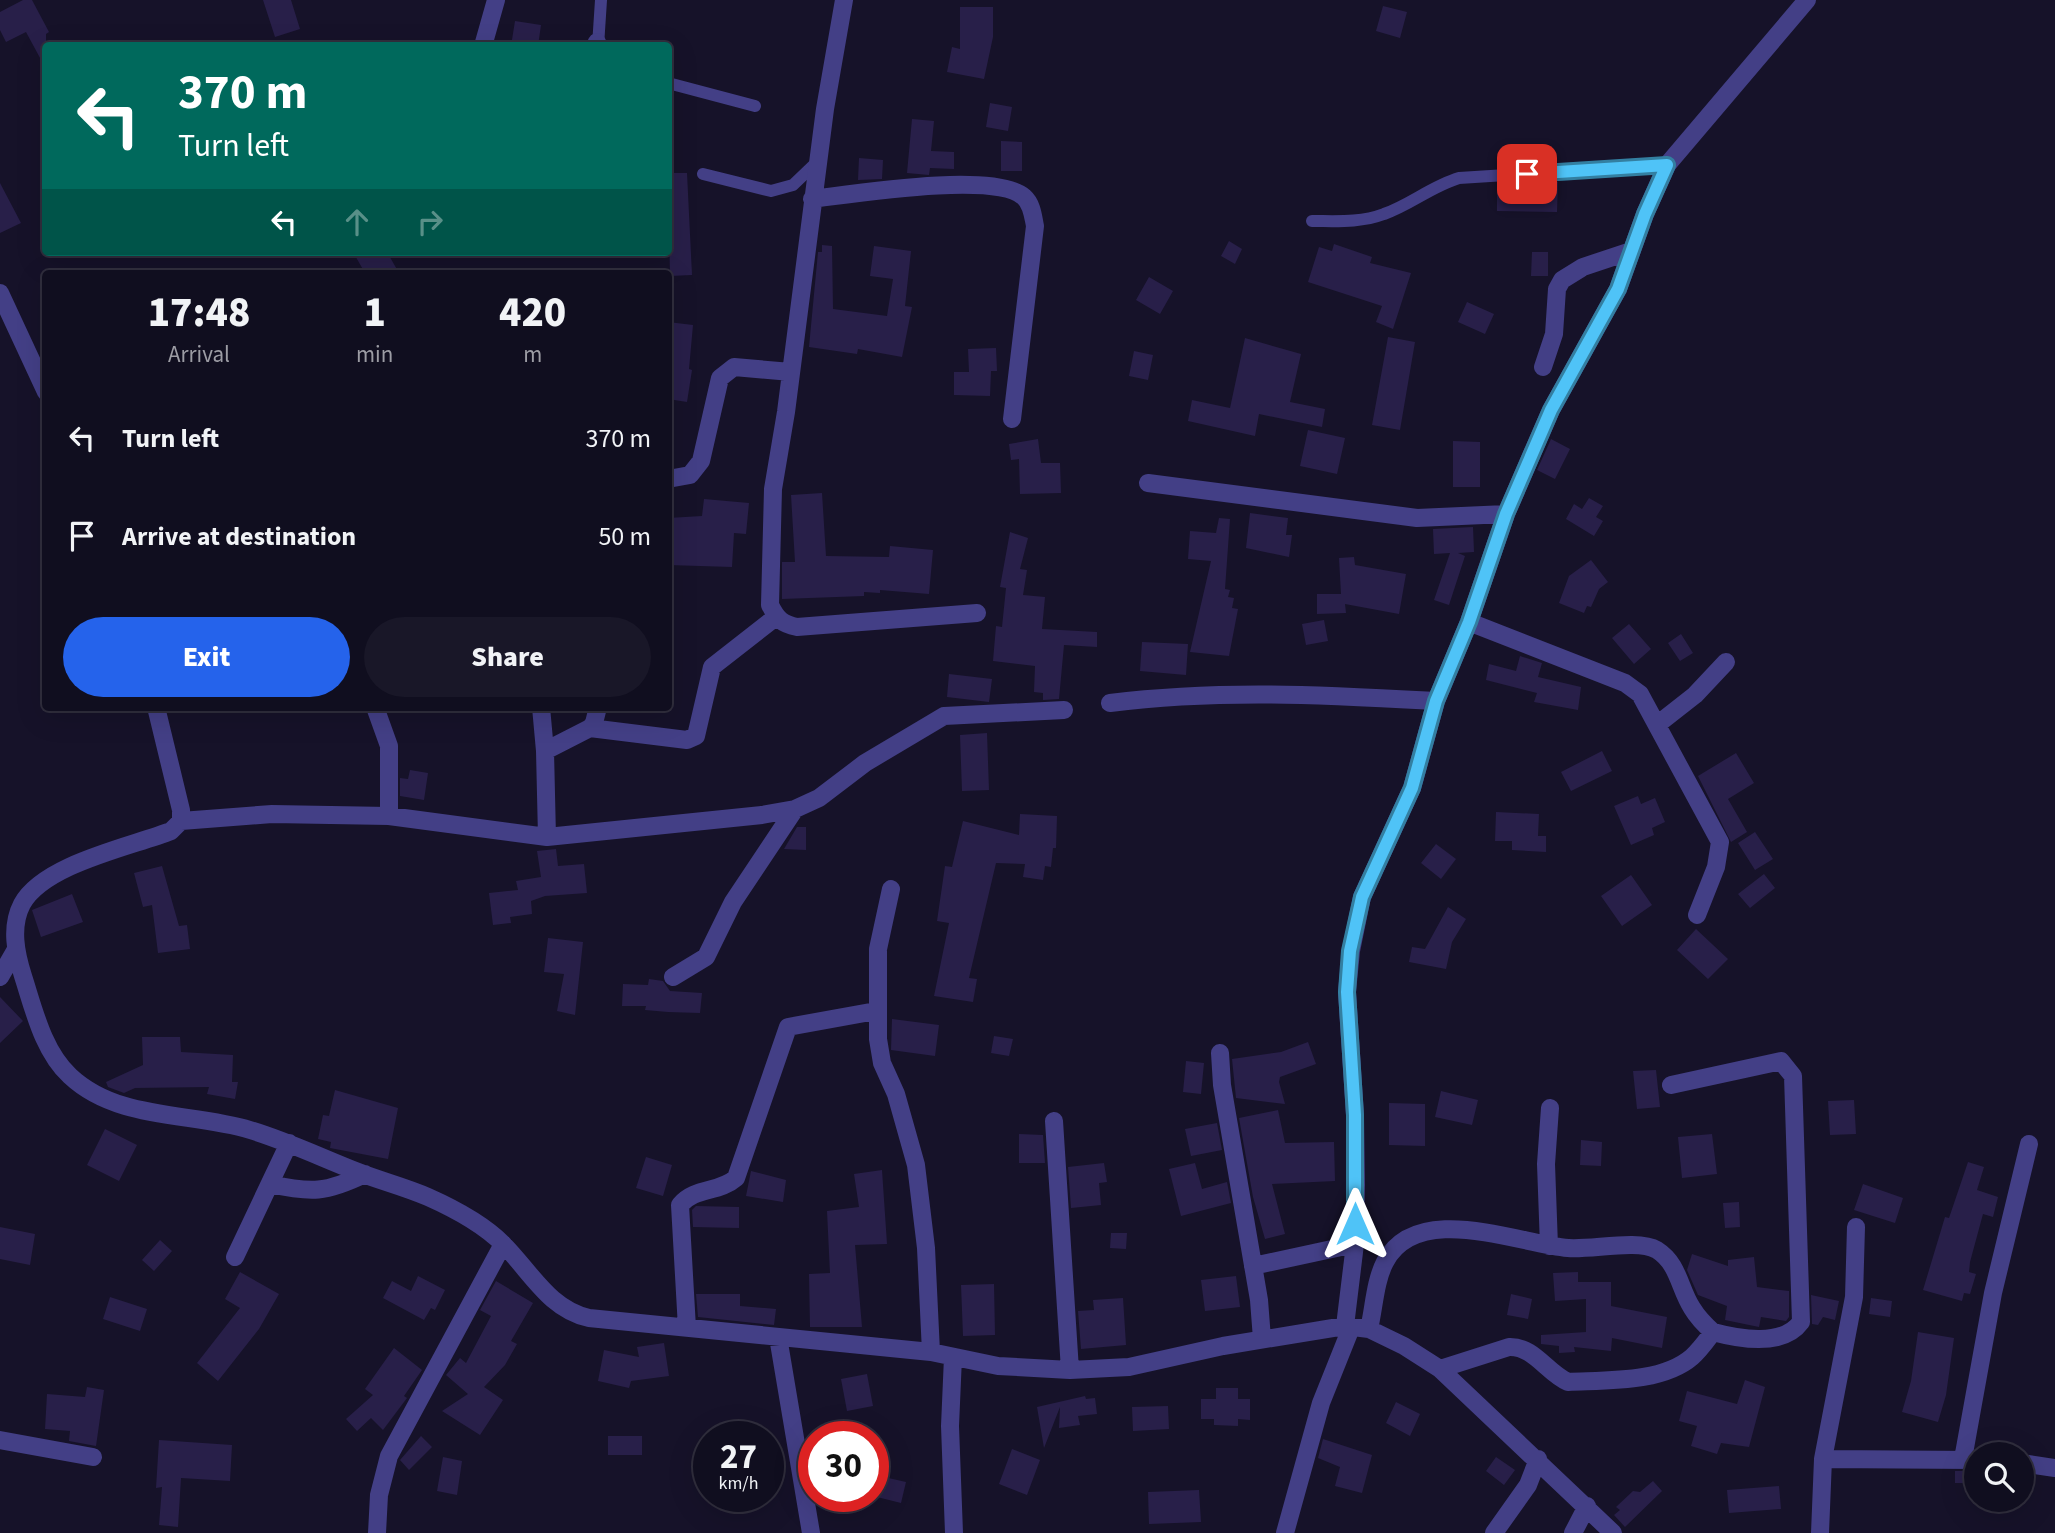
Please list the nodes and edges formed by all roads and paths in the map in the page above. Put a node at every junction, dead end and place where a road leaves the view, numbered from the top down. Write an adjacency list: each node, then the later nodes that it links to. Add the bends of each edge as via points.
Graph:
1 (496, 0): 5 (street)
2 (601, 0): 6 (lane)
3 (844, 0): 9 (street)
4 (1807, 0): 10 (street)
5 (484, 42)
6 (597, 42)
7 (672, 84): 8 (lane)
8 (755, 106)
9 (817, 162): 11 (lane, via 793,185 771,191); 12 (street)
10 (1667, 165): 13 (lane, via 1459,178 1385,214 1360,221); 14 (street)
11 (703, 174)
12 (812, 199): 17 (street); 19 (street, via 956,185 1009,188 1024,197 1035,226)
13 (1312, 221)
14 (1631, 251): 16 (street, via 1583,267 1562,280 1557,289 1554,334); 22 (street, via 1618,289 1551,410)
15 (0, 293): 18 (street)
16 (1543, 367)
17 (791, 372): 20 (street, via 734,366 728,370 720,378 701,461 690,475); 24 (street, via 773,489 770,605)
18 (42, 383)
19 (1012, 419)
20 (672, 478)
21 (1148, 483): 22 (street, via 1417,518)
22 (1506, 514): 25 (street)
23 (977, 613): 24 (street, via 797,628)
24 (776, 617): 35 (street, via 712,667 696,736 687,740)
25 (1469, 622): 27 (street); 34 (street, via 1625,683 1640,694)
26 (1726, 662): 34 (street)
27 (1436, 701): 28 (street, via 1284,693 1179,694); 57 (street, via 1412,788 1362,897 1350,951 1347,992 1355,1115)
28 (1111, 703)
29 (1064, 710): 37 (street, via 944,716)
30 (157, 711): 39 (street)
31 (376, 711): 38 (street, via 389,746)
32 (541, 711): 36 (street)
33 (596, 711): 35 (street)
34 (1658, 724): 42 (street, via 1720,842 1716,867)
35 (590, 728): 36 (street)
36 (545, 751): 40 (street)
37 (795, 809): 40 (street); 45 (street, via 733,902 706,957)
38 (389, 816): 39 (street, via 272,814); 40 (street)
39 (181, 821): 43 (street, via 171,831 64,869 35,890 22,905)
40 (547, 837)
41 (891, 889): 46 (street, via 878,949)
42 (1697, 915)
43 (15, 951): 44 (street); 51 (street, via 39,1025 55,1059 70,1076 142,1110 247,1129)
44 (0, 977)
45 (673, 977)
46 (876, 1011): 62 (street, via 788,1027 736,1178 727,1186 696,1193 680,1205); 67 (street, via 881,1063 896,1094 916,1165)
47 (1220, 1053): 60 (street)
48 (1671, 1085): 64 (street, via 1781,1061 1793,1076 1801,1322 1786,1334 1769,1339)
49 (1549, 1108): 58 (street)
50 (1054, 1121): 70 (street)
51 (289, 1143): 53 (street); 54 (street)
52 (2029, 1144): 72 (street, via 1993,1293)
53 (365, 1174): 54 (street, via 341,1186 312,1192); 56 (street, via 454,1209)
54 (270, 1184): 59 (street)
55 (1856, 1227): 76 (street, via 1853,1297)
56 (503, 1244): 62 (street, via 568,1313); 80 (street, via 389,1456 379,1495)
57 (1355, 1244): 60 (street); 61 (street)
58 (1549, 1246): 63 (street, via 1518,1236 1423,1230 1392,1250 1384,1264); 64 (street, via 1654,1248 1673,1264 1691,1307)
59 (234, 1257)
60 (1253, 1266): 66 (street)
61 (1348, 1327): 63 (street); 66 (street); 83 (street)
62 (687, 1328): 65 (street)
63 (1369, 1329): 69 (street)
64 (1713, 1332): 69 (street, via 1692,1357 1652,1375 1569,1382 1519,1347)
65 (778, 1337): 67 (street); 81 (street)
66 (1262, 1339): 70 (street, via 1129,1367)
67 (931, 1352): 68 (street)
68 (953, 1357): 70 (street, via 998,1366); 82 (street)
69 (1440, 1369): 74 (street)
70 (1070, 1370)
71 (0, 1440): 73 (street)
72 (1971, 1442)
73 (93, 1457)
74 (1538, 1459): 79 (street); 84 (street, via 1528,1485)
75 (1964, 1459): 76 (street)
76 (1823, 1460): 87 (street)
77 (2034, 1465): 78 (street)
78 (2055, 1468)
79 (1587, 1506): 85 (street); 86 (street)
80 (377, 1533)
81 (811, 1533)
82 (954, 1533)
83 (1285, 1533)
84 (1494, 1533)
85 (1573, 1533)
86 (1613, 1533)
87 (1820, 1533)

